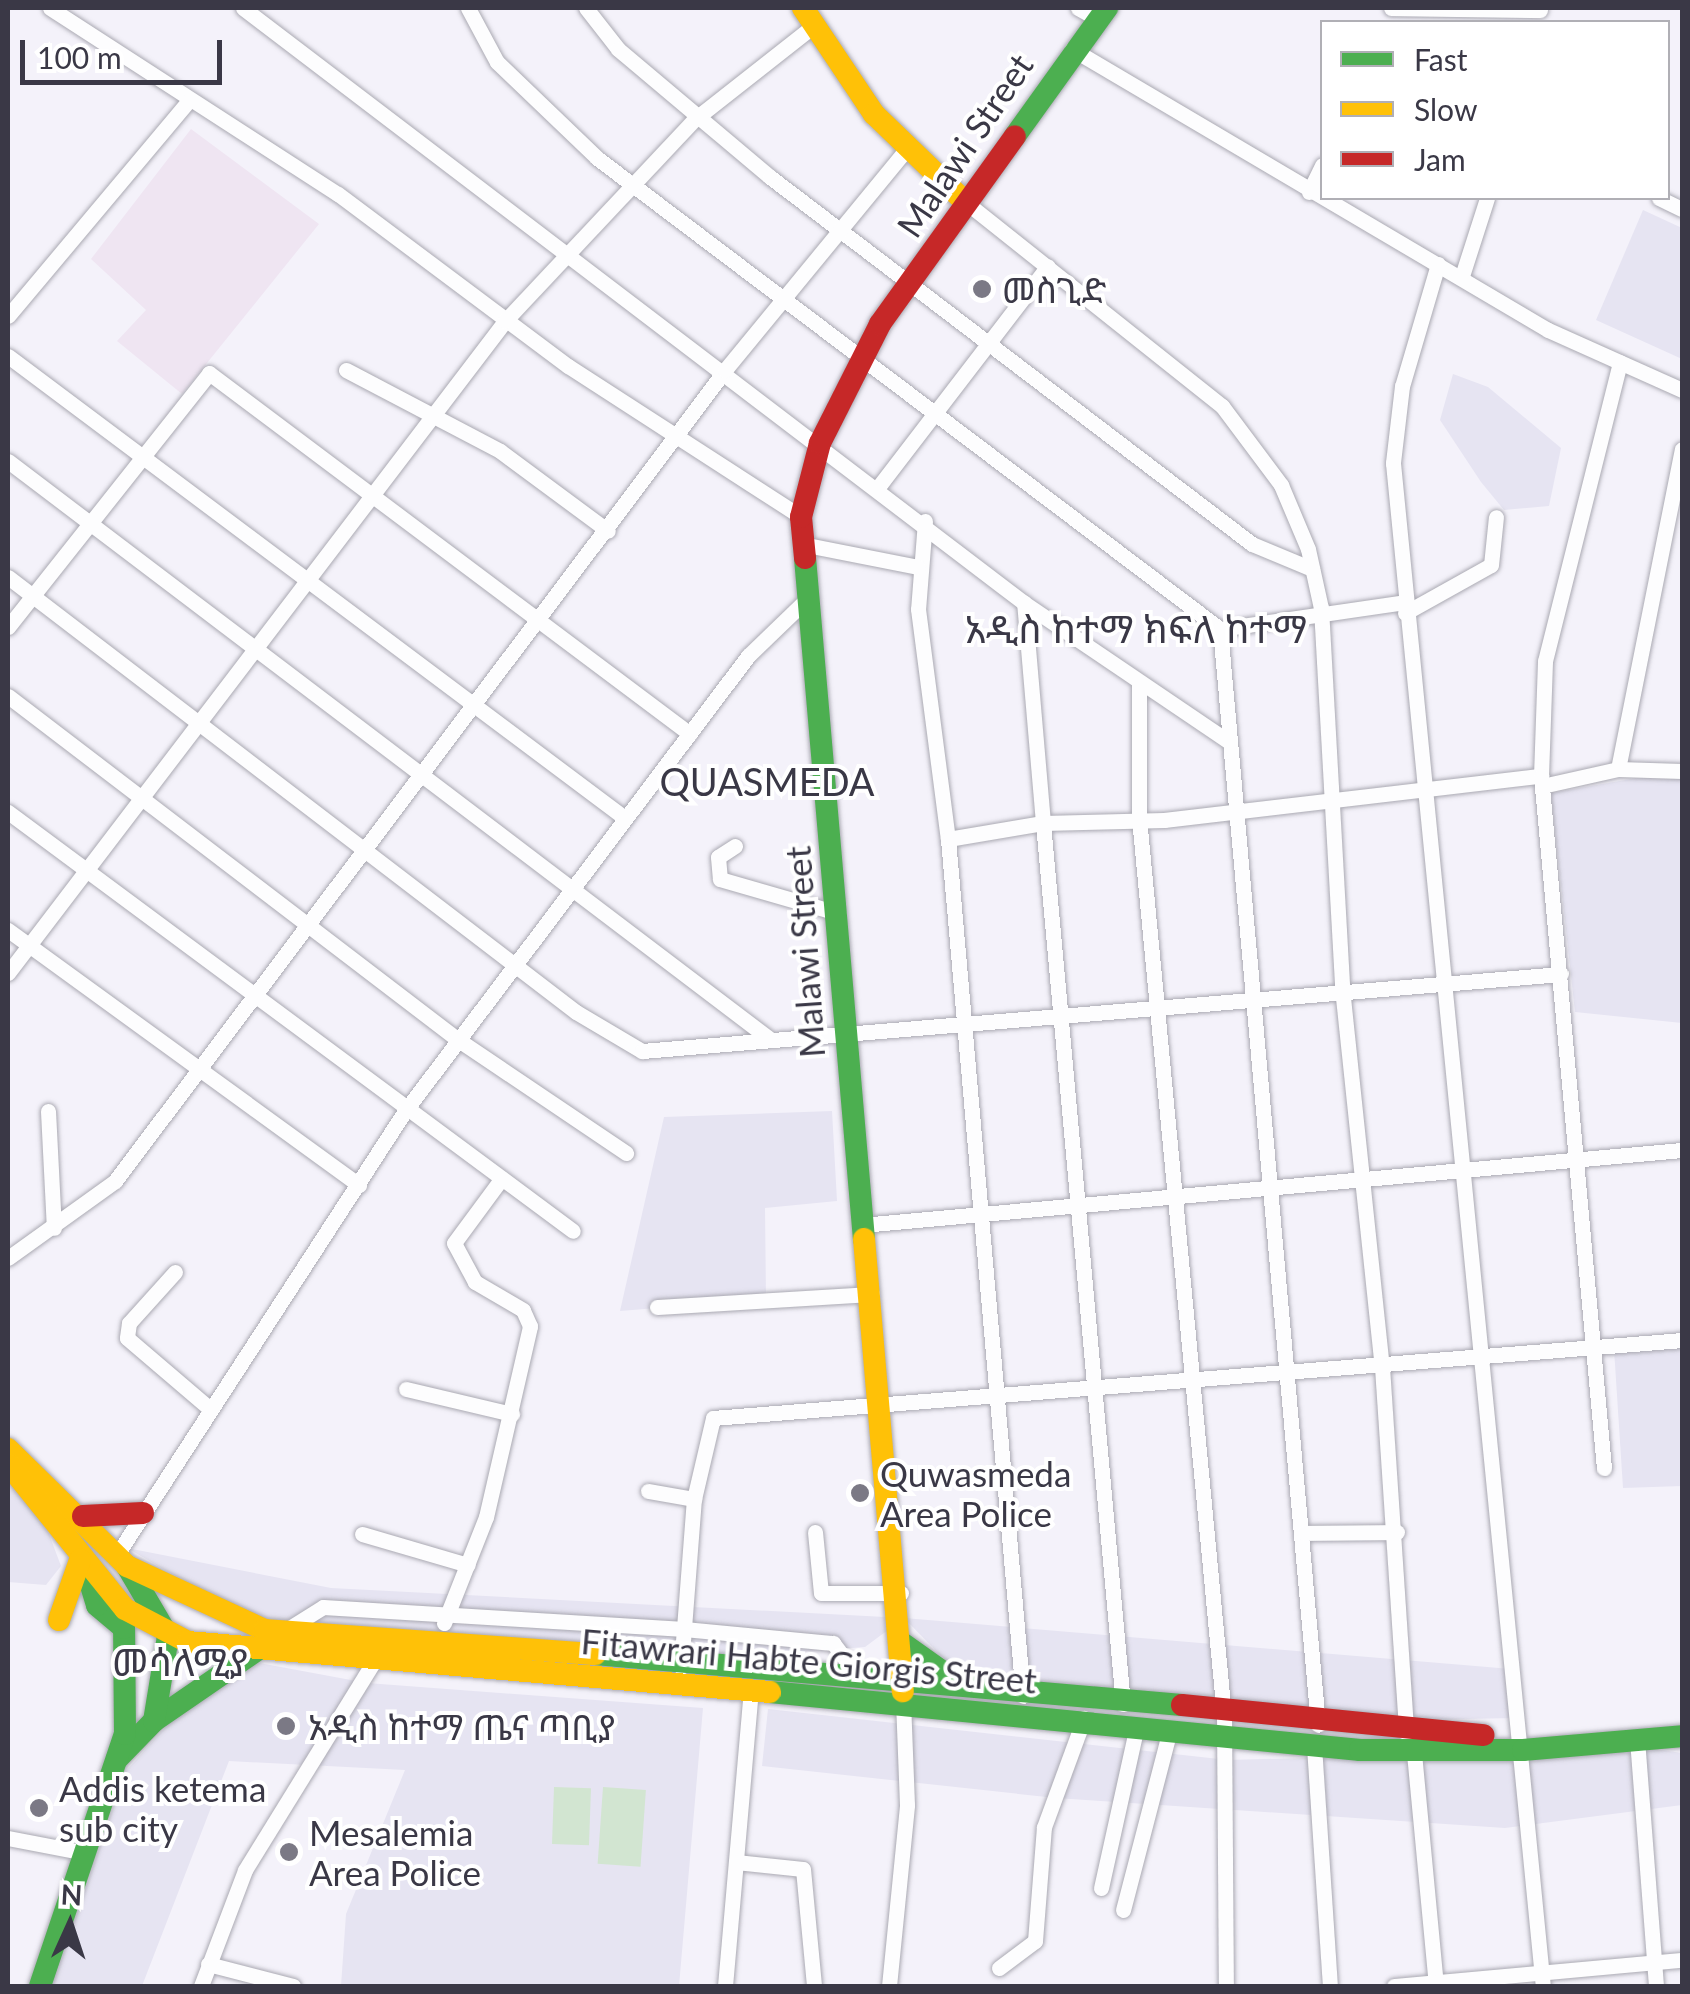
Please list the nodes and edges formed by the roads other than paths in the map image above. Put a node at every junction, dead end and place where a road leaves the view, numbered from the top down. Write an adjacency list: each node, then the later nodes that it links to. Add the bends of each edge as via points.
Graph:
1 (50, 8): 11 (street)
2 (244, 8): 22 (street, via 344,93)
3 (468, 8): 15 (street, via 497,62)
4 (586, 8): 12 (street)
5 (1392, 8): 6 (street)
6 (1404, 9): 8 (street)
7 (1094, 11): 10 (main road, Malawi Street)
8 (1539, 13)
9 (808, 17): 12 (street); 13 (main road)
10 (1072, 49): 16 (street); 18 (main road, Malawi Street)
11 (189, 100): 28 (street); 29 (street, via 338,194)
12 (695, 119): 15 (street); 21 (street)
13 (906, 150): 18 (main road); 21 (street)
14 (1320, 169): 16 (street)
15 (635, 188): 22 (street); 27 (street)
16 (1308, 192): 17 (street)
17 (1320, 199)
18 (964, 200): 24 (street); 26 (main road, Malawi Street)
19 (1322, 200): 23 (street)
20 (1486, 200): 25 (street)
21 (840, 228): 26 (street); 27 (street)
22 (573, 254): 29 (street); 35 (street)
23 (1438, 264): 25 (street); 60 (street, via 1394,442)
24 (1048, 266): 30 (street); 53 (street, via 1222,406 1281,485)
25 (1462, 276): 33 (street)
26 (914, 284): 30 (street); 31 (main road, Malawi Street)
27 (786, 299): 31 (street); 35 (street)
28 (8, 316)
29 (505, 321): 38 (street); 39 (street)
30 (990, 338): 37 (street); 53 (street, via 1252,544)
31 (863, 355): 37 (street); 40 (main road, Malawi Street)
32 (8, 356): 42 (street)
33 (1620, 362): 36 (street); 74 (street, via 1545,661)
34 (346, 370): 38 (street)
35 (725, 370): 39 (street); 40 (street)
36 (1682, 390)
37 (936, 411): 44 (street); 63 (street)
38 (433, 413): 45 (street); 50 (street)
39 (677, 438): 46 (street); 50 (street)
40 (820, 443): 44 (street); 46 (main road, Malawi Street)
41 (1682, 449): 71 (street)
42 (142, 452): 45 (street, via 209,373); 48 (street); 55 (street)
43 (8, 461): 48 (street)
44 (879, 486): 49 (street)
45 (371, 495): 55 (street); 61 (street)
46 (801, 517): 51 (main road, Malawi Street)
47 (1496, 517): 60 (street, via 1490,565)
48 (88, 520): 56 (street); 64 (street)
49 (925, 521): 52 (street); 58 (street)
50 (608, 531): 61 (street)
51 (802, 544): 52 (street); 57 (main road, Malawi Street)
52 (918, 566): 83 (street)
53 (1312, 569): 59 (street)
54 (8, 577): 56 (street)
55 (308, 577): 64 (street); 67 (street)
56 (31, 595): 62 (street); 68 (street)
57 (805, 601): 69 (street, via 772,626); 88 (main road, Malawi Street)
58 (1024, 603): 65 (street); 82 (street)
59 (1320, 608): 60 (street); 63 (street); 77 (street)
60 (1404, 608): 75 (street)
61 (542, 621): 67 (street); 69 (street)
62 (8, 627)
63 (1220, 629): 70 (street)
64 (256, 648): 68 (street); 73 (street)
65 (1139, 684): 70 (street); 81 (street)
66 (8, 696): 76 (street)
67 (476, 706): 73 (street); 80 (street)
68 (198, 722): 76 (street); 85 (street)
69 (690, 734): 80 (street)
70 (1228, 741): 78 (street)
71 (1618, 769): 72 (street); 74 (street)
72 (1682, 770)
73 (423, 774): 85 (street); 87 (street)
74 (1542, 781): 75 (street); 94 (street)
75 (1426, 789): 77 (street); 95 (street)
76 (140, 796): 86 (street); 89 (street)
77 (1328, 796): 78 (street); 96 (street)
78 (1235, 806): 81 (street); 97 (street)
79 (8, 812): 86 (street)
80 (625, 818): 87 (street)
81 (1139, 818): 82 (street); 99 (street)
82 (1043, 823): 83 (street); 100 (street)
83 (948, 838): 101 (street)
84 (735, 846): 88 (street, via 718,857 720,879)
85 (364, 852): 89 (street); 92 (street)
86 (85, 869): 91 (street); 98 (street)
87 (571, 886): 92 (street); 104 (street)
88 (838, 913): 102 (main road, Malawi Street)
89 (308, 922): 98 (street); 103 (street)
90 (8, 930): 91 (street)
91 (29, 945): 93 (street); 105 (street)
92 (514, 963): 103 (street); 104 (street, via 642,1051)
93 (8, 974)
94 (1560, 974): 95 (street); 110 (street)
95 (1445, 983): 96 (street); 111 (street)
96 (1342, 988): 97 (street); 112 (street)
97 (1252, 997): 99 (street); 114 (street)
98 (254, 1000): 105 (street); 107 (street)
99 (1157, 1006): 100 (street); 116 (street)
100 (1063, 1016): 101 (street); 117 (street)
101 (964, 1024): 102 (street); 118 (street)
102 (846, 1033): 104 (street); 119 (main road, Malawi Street)
103 (457, 1038): 107 (street); 109 (street)
104 (772, 1040)
105 (199, 1073): 115 (street); 120 (street, via 115,1182)
106 (48, 1110): 120 (street)
107 (405, 1111): 113 (street); 115 (street)
108 (1682, 1150): 110 (street)
109 (626, 1154)
110 (1576, 1160): 111 (street); 127 (street)
111 (1466, 1172): 112 (street); 128 (street)
112 (1362, 1176): 114 (street); 129 (street)
113 (499, 1182): 121 (street); 137 (street, via 454,1243 475,1282 529,1318)
114 (1270, 1183): 116 (street); 130 (street)
115 (359, 1185): 135 (street)
116 (1174, 1193): 117 (street); 131 (street)
117 (1080, 1201): 118 (street); 132 (street)
118 (981, 1211): 119 (street); 134 (street)
119 (862, 1225): 124 (main road, Malawi Street)
120 (54, 1228): 122 (street)
121 (573, 1231)
122 (8, 1258)
123 (175, 1272): 135 (street, via 129,1323 127,1338)
124 (872, 1294): 125 (street); 136 (main road, Malawi Street)
125 (657, 1307)
126 (1682, 1340): 127 (street)
127 (1596, 1348): 128 (street); 140 (street)
128 (1480, 1358): 129 (street); 177 (street)
129 (1382, 1367): 130 (street); 147 (street)
130 (1286, 1372): 131 (street); 146 (street)
131 (1194, 1378): 132 (street); 172 (street)
132 (1096, 1388): 134 (street); 167 (street)
133 (406, 1389): 137 (street)
134 (996, 1400): 136 (street); 166 (street)
135 (210, 1409): 143 (street)
136 (882, 1410): 142 (street, via 710,1419); 152 (main road, Malawi Street)
137 (512, 1414): 151 (street)
138 (8, 1449): 144 (main road)
139 (8, 1464): 150 (main road, Fitawrari Habte Giorgis Street)
140 (1604, 1468)
141 (648, 1491): 142 (street)
142 (694, 1499): 155 (street)
143 (143, 1513): 144 (main road); 149 (street)
144 (83, 1516): 149 (main road)
145 (815, 1532): 152 (street, via 821,1593)
146 (1304, 1532): 147 (street); 174 (street)
147 (1396, 1532): 178 (street)
148 (362, 1534): 151 (street)
149 (122, 1561): 156 (main road); 158 (main road)
150 (82, 1563): 154 (main road); 156 (main road, Fitawrari Habte Giorgis Street, via 136,1620); 179 (main road, via 97,1605 124,1628 129,1682)
151 (468, 1565): 153 (street)
152 (901, 1593): 157 (main road, Malawi Street)
153 (446, 1618): 155 (street); 158 (street, via 323,1606); 159 (street)
154 (58, 1620)
155 (684, 1629): 161 (street); 162 (street, via 833,1643)
156 (168, 1636): 158 (main road, Fitawrari Habte Giorgis Street); 169 (main road)
157 (902, 1636): 162 (main road); 164 (main road); 165 (main road, Malawi Street)
158 (268, 1638): 159 (main road); 160 (main road, Fitawrari Habte Giorgis Street); 169 (main road)
159 (429, 1656): 160 (main road, Fitawrari Habte Giorgis Street); 161 (main road); 163 (main road, Fitawrari Habte Giorgis Street)
160 (372, 1664): 186 (street, via 245,1870)
161 (681, 1667): 162 (main road)
162 (863, 1674): 165 (main road)
163 (751, 1688): 165 (main road, Fitawrari Habte Giorgis Street); 182 (street)
164 (972, 1688): 165 (main road); 166 (main road)
165 (903, 1690): 168 (main road, Fitawrari Habte Giorgis Street); 196 (street, via 907,1805)
166 (1023, 1696): 167 (main road)
167 (1123, 1704): 172 (main road)
168 (1084, 1718): 171 (main road, Fitawrari Habte Giorgis Street); 188 (street, via 1044,1826 1034,1941)
169 (154, 1720): 179 (main road)
170 (1682, 1721): 177 (main road)
171 (1137, 1724): 173 (main road, Fitawrari Habte Giorgis Street); 183 (street)
172 (1224, 1726): 173 (main road, Fitawrari Habte Giorgis Street); 174 (main road, Fitawrari Habte Giorgis Street); 197 (street)
173 (1170, 1730): 184 (street)
174 (1316, 1736): 178 (main road, Fitawrari Habte Giorgis Street); 198 (street)
175 (1682, 1736): 176 (main road, Fitawrari Habte Giorgis Street)
176 (1637, 1738): 177 (main road, Fitawrari Habte Giorgis Street); 187 (street)
177 (1522, 1742): 178 (main road, Fitawrari Habte Giorgis Street); 189 (street)
178 (1410, 1743): 190 (street)
179 (117, 1759): 181 (main road)
180 (8, 1840): 181 (street)
181 (86, 1852): 191 (main road)
182 (736, 1862): 194 (street); 195 (street, via 803,1870)
183 (1100, 1888)
184 (1124, 1910)
185 (1682, 1960): 187 (street)
186 (208, 1964): 192 (street); 193 (street)
187 (1654, 1964): 189 (street); 200 (street)
188 (999, 1968)
189 (1543, 1979): 190 (street)
190 (1435, 1984): 199 (street)
191 (40, 1986)
192 (201, 1986)
193 (293, 1986)
194 (725, 1986)
195 (814, 1986)
196 (889, 1986)
197 (1226, 1986)
198 (1330, 1986)
199 (1394, 1986)
200 (1656, 1986)

